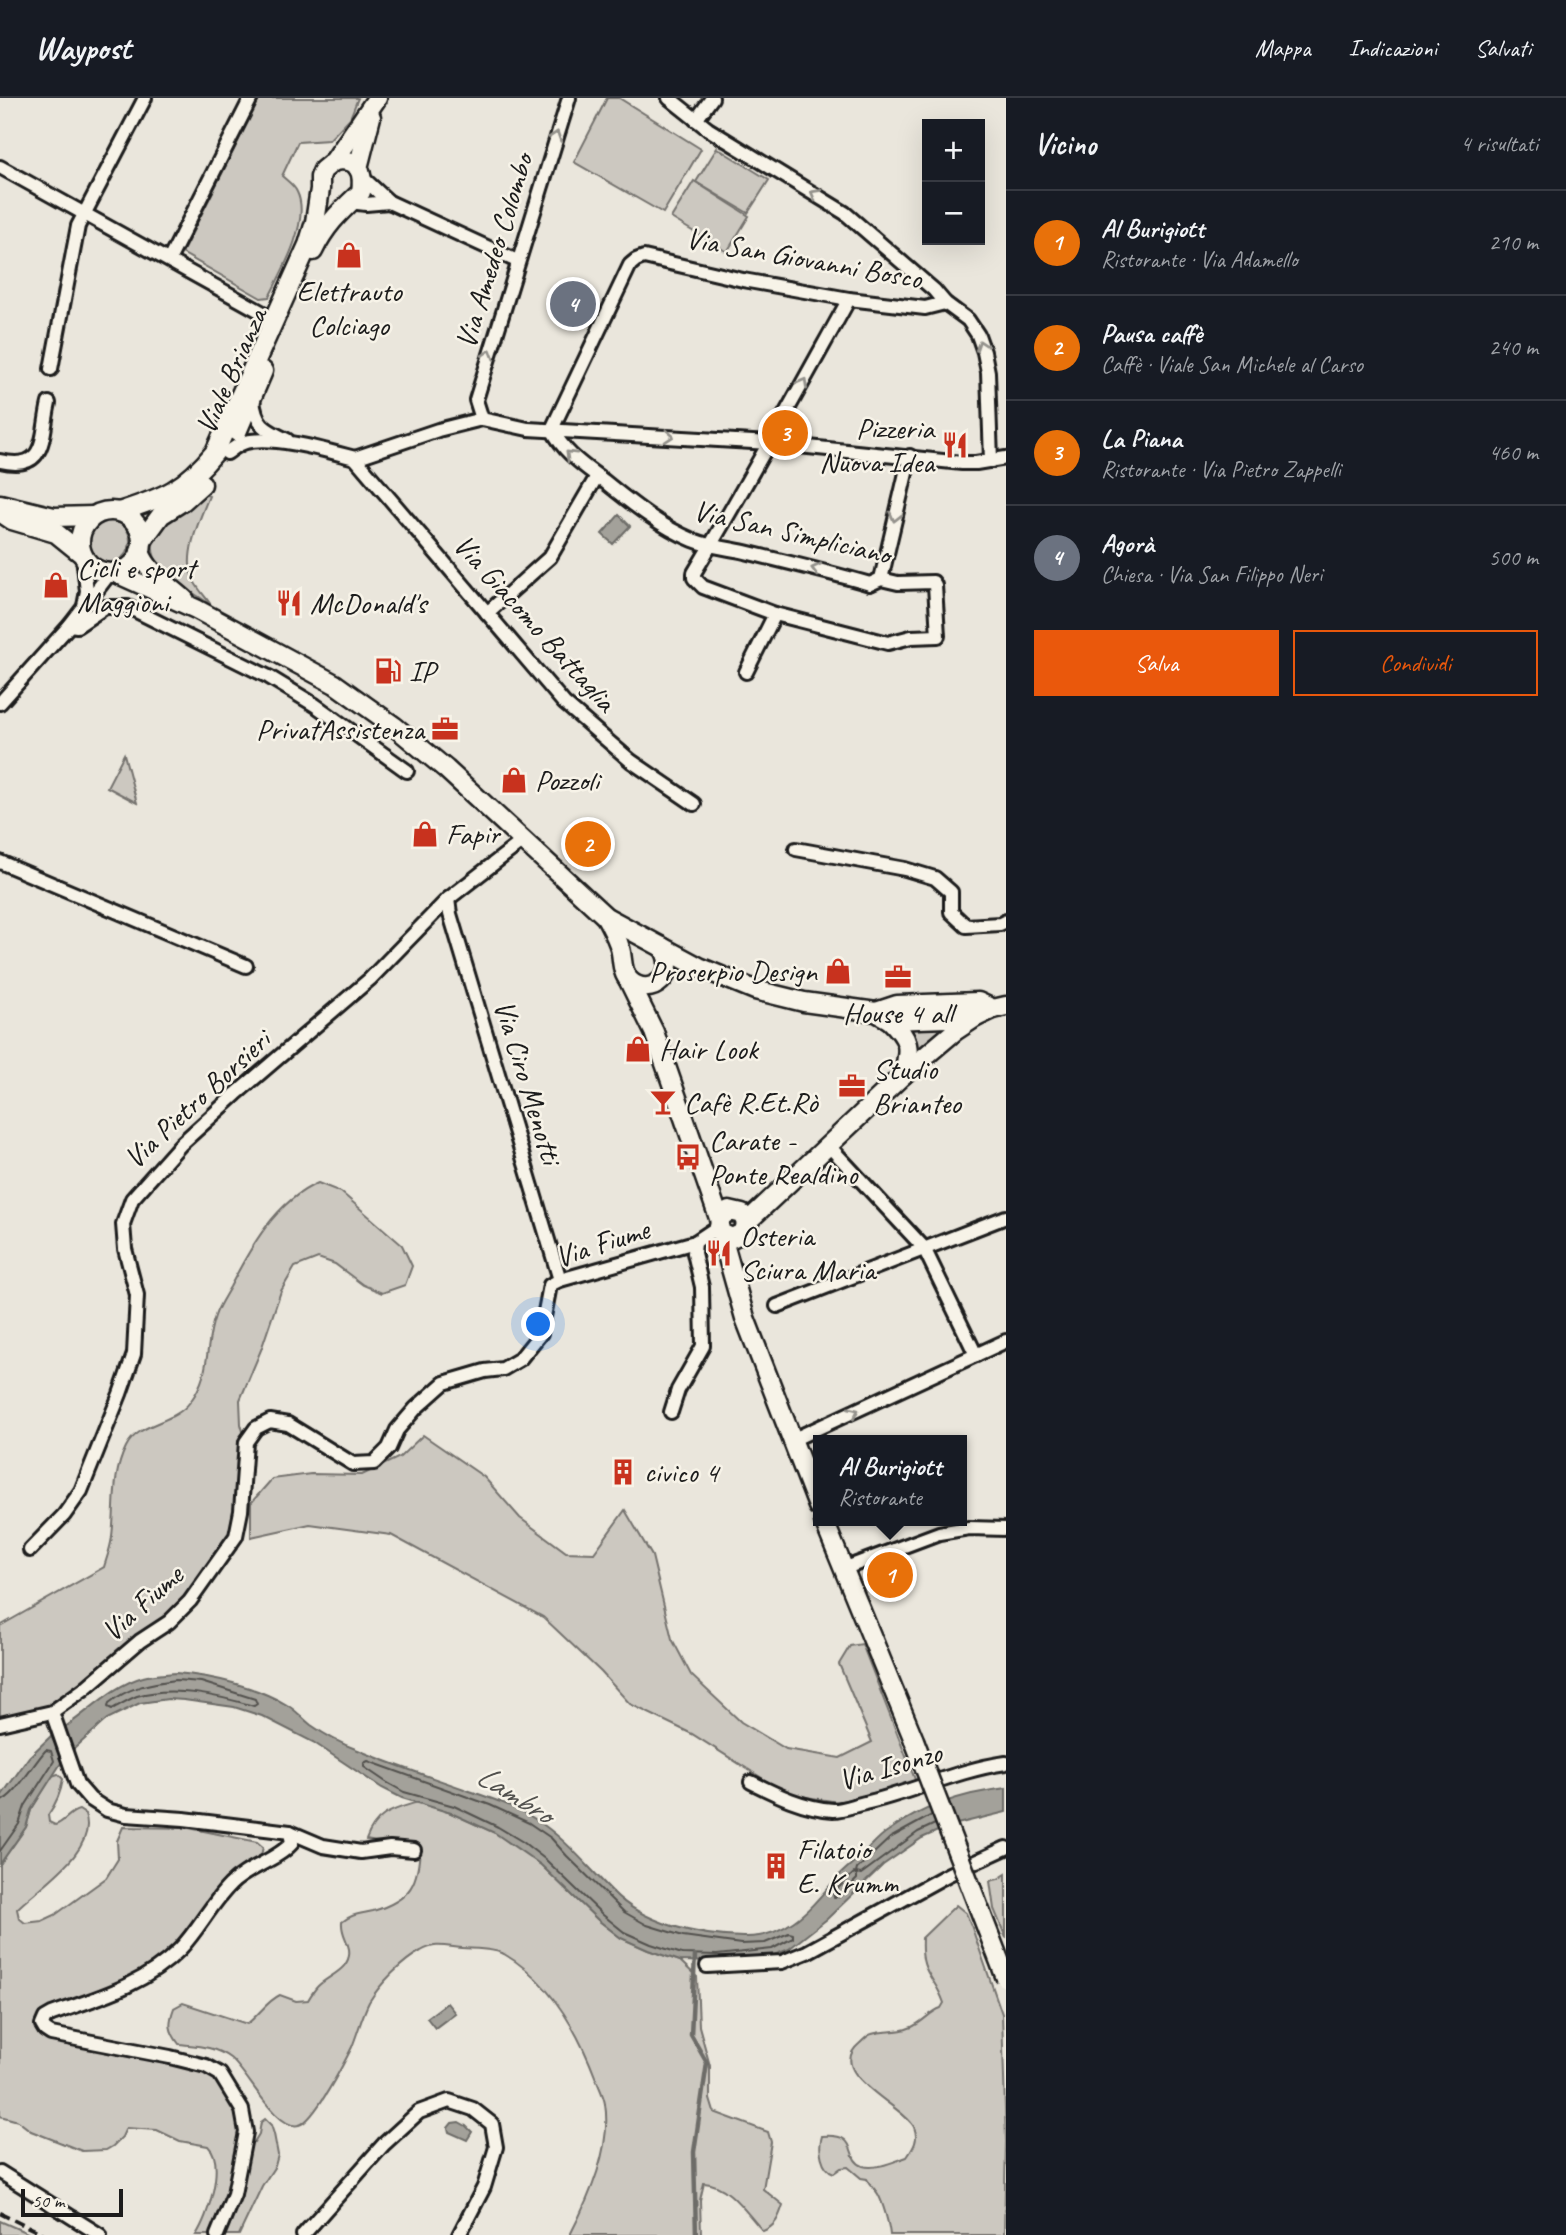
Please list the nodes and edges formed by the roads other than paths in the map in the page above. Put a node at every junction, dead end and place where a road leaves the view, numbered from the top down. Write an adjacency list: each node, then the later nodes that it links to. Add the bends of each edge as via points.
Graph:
1 (145, 98): 14 (street)
2 (251, 98): 15 (street)
3 (569, 98): 16 (street, Via Amedeo Colombo, one-way to 3)
4 (669, 98): 7 (street)
5 (712, 98): 7 (street)
6 (375, 102): 8 (main road, Viale Brianza); 10 (main road, Viale Brianza)
7 (696, 120): 18 (street, one-way to 7, via 845,214)
8 (334, 161): 10 (main road, via 347,161); 11 (main road, Viale Brianza, via 323,170)
9 (0, 167): 14 (street)
10 (361, 173): 12 (street); 13 (main road, Viale Brianza, via 361,192)
11 (320, 189): 13 (main road, via 333,202); 19 (main road, Viale Brianza, via 308,245)
12 (389, 202): 13 (street); 16 (street)
13 (348, 203): 21 (main road, Viale Brianza, via 315,247)
14 (85, 214): 15 (street); 20 (street, via 77,230)
15 (169, 260): 19 (street)
16 (517, 261): 23 (street, Via Amedeo Colombo, one-way to 16, via 476,400)
17 (849, 299): 18 (street, Via San Giovanni Bosco, via 925,308); 24 (street, Via San Giovanni Bosco, via 655,258 636,260); 25 (street, one-way to 17)
18 (944, 303): 32 (street, one-way to 18, via 984,352 968,320)
19 (274, 319): 36 (main road, Viale Brianza, via 215,452 179,489)
20 (51, 369)
21 (253, 397): 26 (street, via 260,424); 27 (main road, Viale Brianza)
22 (49, 403): 31 (street, via 37,455 16,464)
23 (482, 419): 24 (street); 29 (street)
24 (552, 429): 25 (street, one-way to 25); 33 (street, Via San Simpliciano, one-way to 24, via 572,458)
25 (770, 443): 28 (street); 39 (street)
26 (297, 445): 27 (street, via 255,441); 29 (street)
27 (227, 453): 38 (main road, Viale Brianza, via 203,483 161,515)
28 (910, 456): 32 (street, via 962,463); 42 (street, one-way to 42)
29 (355, 458): 45 (street, Via Giacomo Battaglia)
30 (1006, 458): 32 (street)
31 (0, 461)
32 (991, 461)
33 (597, 476): 39 (street, Via San Simpliciano, via 674,531); 45 (street, via 550,557)
34 (0, 505): 37 (main road, via 54,517)
35 (0, 512): 40 (main road, via 57,533)
36 (119, 512): 37 (main road); 38 (main road, via 138,526)
37 (93, 516): 40 (main road, via 82,529)
38 (141, 546): 41 (main road, via 131,566); 43 (main road, via 142,557 153,572)
39 (710, 546): 42 (street, Via San Simpliciano, one-way to 39, via 870,584); 46 (street, via 694,573 696,582)
40 (82, 555): 41 (main road, via 99,571); 44 (street, via 87,591)
41 (113, 573): 43 (main road); 44 (street)
42 (881, 579): 46 (street, Via San Simpliciano, via 933,582 938,636 888,643)
43 (196, 609): 52 (main road, via 356,698 438,762)
44 (83, 610): 47 (street)
45 (487, 613): 51 (street, Via Giacomo Battaglia, via 564,702 631,761)
46 (775, 614): 48 (street)
47 (70, 625): 49 (street); 50 (street, via 77,626 106,607 128,607 270,677)
48 (746, 672)
49 (0, 704)
50 (407, 771)
51 (694, 804)
52 (524, 840): 55 (street, Via Pietro Borsieri); 56 (main road)
53 (796, 849): 57 (street, via 884,863 935,878 951,892 950,912 966,926)
54 (0, 862): 59 (street)
55 (448, 899): 72 (street, Via Ciro Menotti); 81 (street, Via Pietro Borsieri, via 370,979 181,1144 132,1199 123,1224 137,1295 134,1354 81,1491)
56 (606, 917): 58 (main road); 61 (main road)
57 (1006, 921)
58 (655, 944): 60 (main road); 61 (main road, via 635,943 625,954); 62 (main road, via 668,959)
59 (246, 966)
60 (699, 967): 62 (main road); 64 (main road, via 755,990)
61 (624, 968): 62 (main road, via 636,985 643,987 657,984); 65 (main road)
62 (665, 976): 65 (main road, via 656,996)
63 (992, 1011): 64 (main road); 66 (main road, via 955,1031)
64 (883, 1016): 66 (main road, via 906,1038)
65 (654, 1032): 69 (main road, via 704,1173)
66 (904, 1075): 67 (main road)
67 (829, 1146): 69 (main road, via 769,1202); 71 (street)
68 (1006, 1217): 71 (street)
69 (732, 1223): 70 (street, Via Fiume); 77 (main road, via 735,1279 745,1318)
70 (695, 1242): 72 (street, Via Fiume); 76 (street, via 702,1287 703,1346)
71 (924, 1248): 73 (street); 75 (street)
72 (560, 1280): 83 (street, Via Fiume, via 550,1285 541,1333 520,1359 503,1369 444,1383 416,1408 374,1463 353,1464 288,1424 270,1421 256,1428 246,1442 236,1535 208,1578 169,1622)
73 (776, 1307)
74 (1006, 1341): 75 (street)
75 (976, 1355): 77 (street, one-way to 75)
76 (671, 1412)
77 (792, 1440): 78 (main road)
78 (813, 1493)
79 (826, 1526): 82 (main road)
80 (1006, 1529): 82 (street, via 939,1533)
81 (30, 1550)
82 (843, 1569): 91 (main road, bridge)
83 (52, 1712): 84 (street); 87 (street, via 77,1784 107,1810)
84 (0, 1724)
85 (1006, 1763): 86 (street, Via Isonzo, via 835,1810 789,1801)
86 (751, 1782)
87 (290, 1832): 89 (street, via 323,1846 361,1852); 94 (street, via 292,1843 286,1850 230,1884 180,1948 149,1974 113,1994 52,2014 42,2025 51,2034 182,2060 220,2074 242,2110 246,2132 234,2194)
88 (1006, 1848): 90 (street, via 782,1962)
89 (414, 1850)
90 (707, 1966)
91 (1006, 1978)
92 (0, 2172): 93 (street)
93 (100, 2235)
94 (217, 2235)
95 (303, 2235): 96 (street, via 401,2128 419,2112 449,2101 474,2109 492,2124 496,2147 484,2187)
96 (459, 2235)

